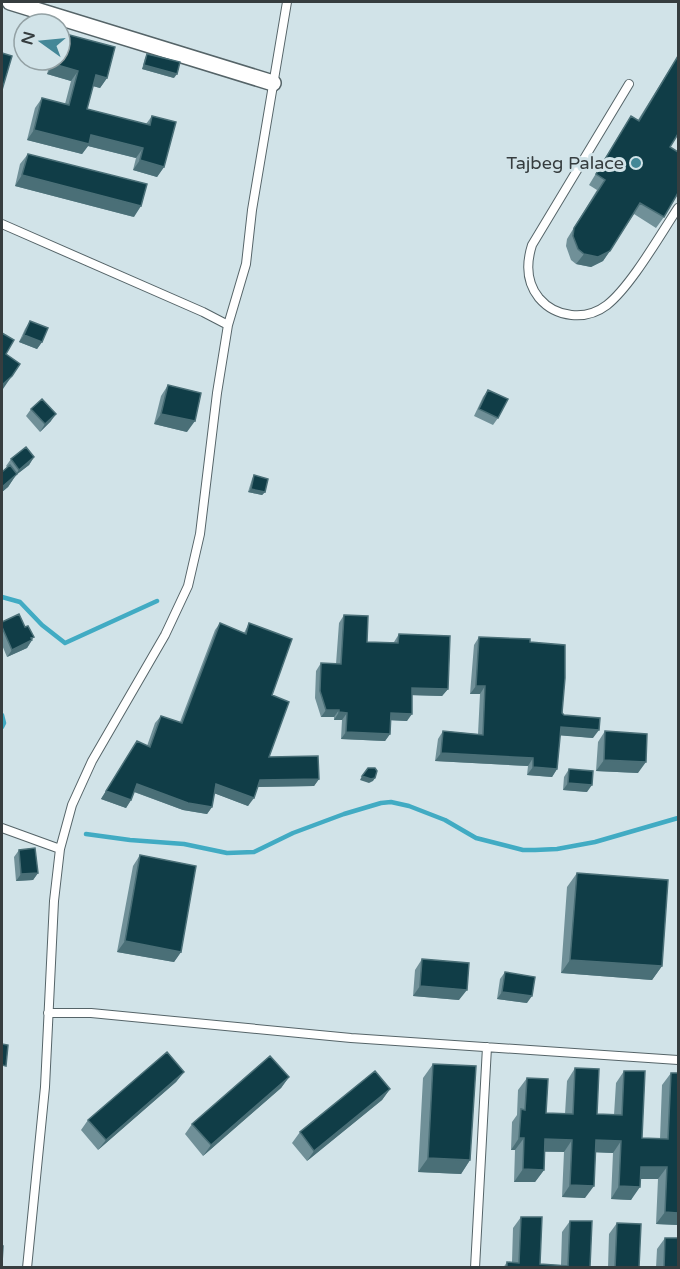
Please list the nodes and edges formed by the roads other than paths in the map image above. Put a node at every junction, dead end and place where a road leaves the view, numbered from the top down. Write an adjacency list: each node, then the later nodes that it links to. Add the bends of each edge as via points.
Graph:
1 (10, 2): 3 (street)
2 (286, 2): 3 (lane)
3 (273, 83): 7 (lane, via 246,264)
4 (629, 84): 5 (lane, via 532,245 528,267 533,288 556,311 577,315 599,310 625,286)
5 (678, 208)
6 (2, 224): 7 (lane)
7 (228, 325): 9 (lane, via 200,534 189,586 92,761 72,805)
8 (2, 828): 9 (lane)
9 (60, 849): 10 (lane)
10 (48, 1013): 11 (lane); 13 (lane, via 45,1087)
11 (487, 1047): 12 (lane); 14 (lane)
12 (678, 1060)
13 (27, 1268)
14 (475, 1268)

